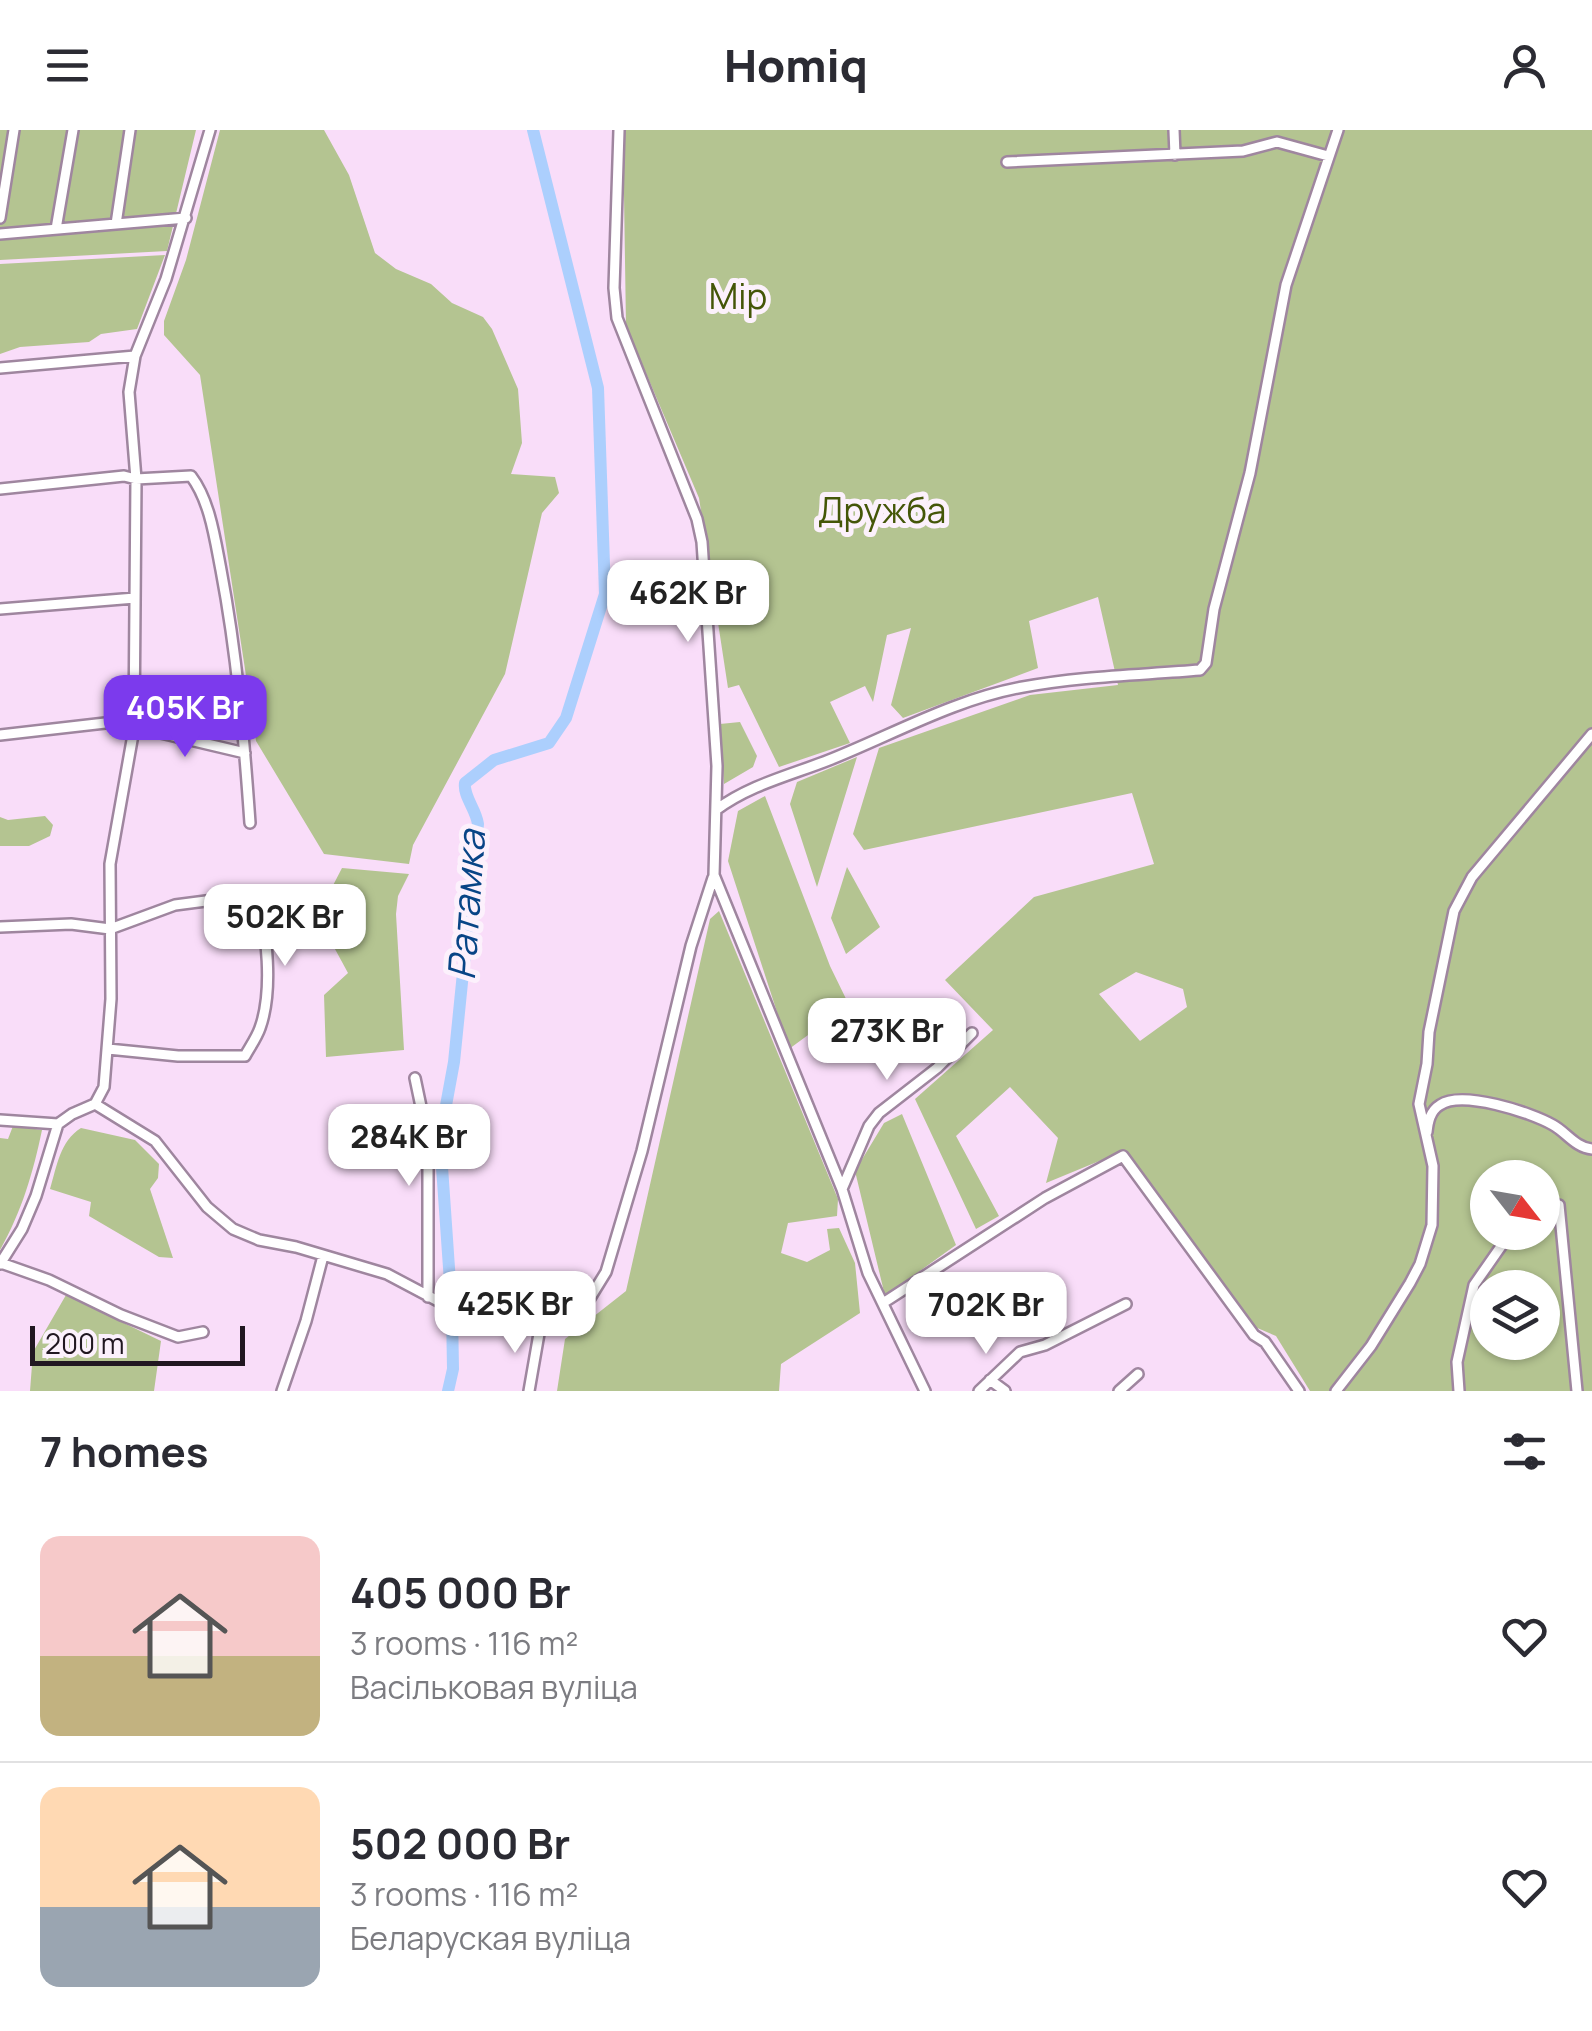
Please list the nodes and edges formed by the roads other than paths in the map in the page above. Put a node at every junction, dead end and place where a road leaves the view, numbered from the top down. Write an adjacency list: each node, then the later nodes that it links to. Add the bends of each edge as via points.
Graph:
1 (14, 130): 11 (street)
2 (73, 130): 14 (street)
3 (130, 130): 13 (street)
4 (210, 130): 12 (street)
5 (619, 130): 26 (street, via 614,304 702,542)
6 (1174, 130): 8 (street)
7 (1338, 130): 9 (street)
8 (1175, 155): 9 (street, via 1277,142); 10 (street)
9 (1328, 156): 26 (street, via 1286,286 1250,473 1200,670 1092,677 981,698)
10 (1006, 162)
11 (0, 218)
12 (186, 218): 13 (street); 16 (street)
13 (116, 224): 14 (street)
14 (56, 229): 15 (street)
15 (0, 234)
16 (136, 356): 17 (street); 18 (street, via 130,392)
17 (0, 368)
18 (136, 479): 19 (street); 20 (street); 25 (street, via 191,476 199,485 232,630)
19 (0, 490)
20 (134, 598): 21 (street); 22 (street)
21 (0, 609)
22 (134, 729): 24 (street, via 114,722); 25 (street); 30 (street, via 110,864)
23 (1592, 734): 37 (street, via 1506,833 1454,911 1419,1104)
24 (0, 735)
25 (245, 753): 27 (street)
26 (716, 810): 28 (street)
27 (250, 823)
28 (714, 875): 39 (street); 47 (street, via 603,1282 590,1298)
29 (0, 927): 30 (street)
30 (110, 930): 32 (street); 32 (street, via 174,905 252,895 266,941 267,988 260,1027 245,1056)
31 (972, 1033): 39 (street, via 879,1113)
32 (108, 1049): 34 (street, via 104,1087)
33 (415, 1078): 44 (street, via 428,1140)
34 (92, 1106): 36 (street); 42 (street, via 155,1141 206,1207 233,1230)
35 (0, 1120): 36 (street)
36 (58, 1124): 43 (street, via 36,1196)
37 (1426, 1138): 38 (street, via 1430,1114 1456,1098 1532,1115); 58 (street, via 1435,1194 1427,1245 1371,1346)
38 (1592, 1148)
39 (842, 1189): 45 (street)
40 (1560, 1225): 60 (street)
41 (1499, 1250): 59 (street, via 1474,1286 1457,1362)
42 (322, 1256): 44 (street, via 387,1274); 51 (street)
43 (0, 1264): 48 (street, via 178,1337)
44 (433, 1299): 47 (street, via 484,1304)
45 (882, 1303): 53 (street); 57 (street, via 1044,1198 1123,1156)
46 (1126, 1304): 50 (street, via 1020,1352)
47 (540, 1328): 52 (street)
48 (204, 1332)
49 (1138, 1374): 56 (street)
50 (990, 1380): 54 (street); 55 (street)
51 (282, 1391)
52 (529, 1391)
53 (925, 1391)
54 (978, 1391)
55 (1004, 1391)
56 (1120, 1391)
57 (1299, 1391)
58 (1336, 1391)
59 (1459, 1391)
60 (1577, 1391)

